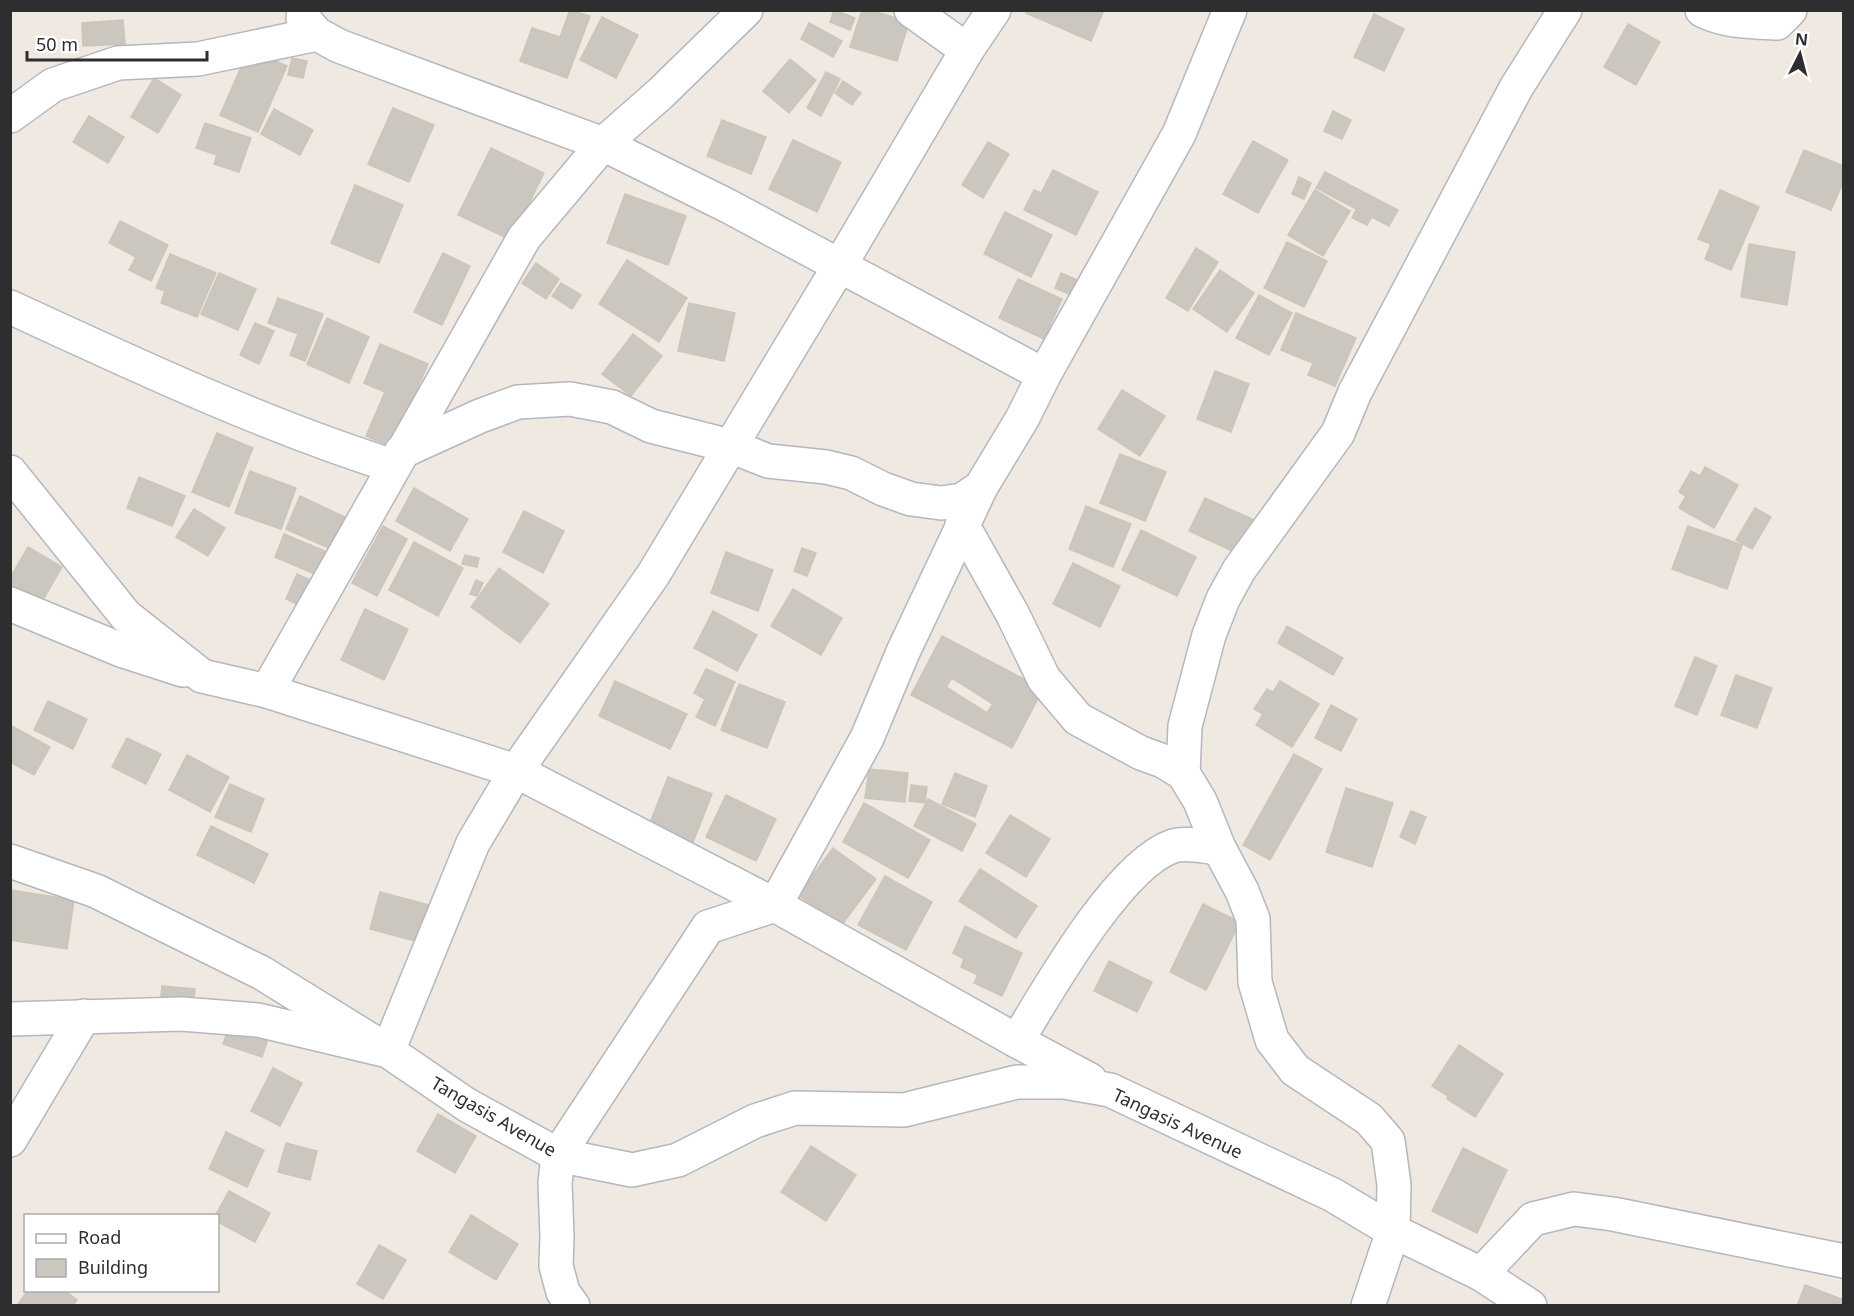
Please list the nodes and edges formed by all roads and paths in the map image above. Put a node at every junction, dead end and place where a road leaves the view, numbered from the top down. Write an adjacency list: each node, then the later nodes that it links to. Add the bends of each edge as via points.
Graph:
1 (746, 10): 11 (street)
2 (910, 10): 9 (street)
3 (994, 10): 9 (street)
4 (1230, 10): 14 (street, via 1179,134)
5 (1565, 10): 24 (street, via 1516,88 1338,433 1239,570 1223,599 1209,635 1185,726)
6 (1702, 10): 7 (street, via 1743,21 1777,23)
7 (1790, 10)
8 (310, 22): 10 (street, via 198,59 118,63 52,85); 11 (street, via 339,46)
9 (967, 50): 12 (street)
10 (10, 116)
11 (603, 144): 12 (street); 16 (street, via 524,238)
12 (840, 265): 14 (street); 15 (street)
13 (10, 307): 16 (street, via 173,382 326,444)
14 (1044, 375): 18 (street)
15 (730, 446): 16 (street, via 651,426 612,407 570,399 518,402 480,416); 18 (street, via 768,461 851,473 911,499 941,503 963,500); 23 (street, via 653,575)
16 (397, 459): 22 (street)
17 (10, 472): 21 (street, via 126,616)
18 (981, 487): 19 (street)
19 (962, 524): 24 (street, via 1044,679 1078,719); 28 (street, via 867,738)
20 (10, 604): 21 (street, via 120,650)
21 (202, 676): 22 (street)
22 (267, 691): 23 (street)
23 (516, 771): 27 (street); 33 (street, via 473,843)
24 (1183, 773): 25 (street, via 1200,801)
25 (1219, 848): 32 (street, via 1176,845 1155,854 1138,868 1095,919); 37 (street, via 1253,919 1255,982 1272,1040 1295,1070 1369,1119 1388,1142 1394,1185)
26 (10, 861): 33 (street, via 96,891 262,973)
27 (702, 869): 28 (street); 29 (street)
28 (775, 905): 29 (street); 32 (street)
29 (708, 927): 36 (street)
30 (84, 1016): 31 (street, Tangasis Avenue); 33 (street, Tangasis Avenue, via 182,1014 258,1020); 35 (street)
31 (10, 1019)
32 (1017, 1041): 34 (street)
33 (387, 1051): 36 (street, Tangasis Avenue, via 467,1105)
34 (1110, 1090): 36 (street, Tangasis Avenue, via 1064,1082 1017,1082 904,1110 795,1108 755,1121 678,1160 632,1170); 37 (street, Tangasis Avenue, via 1333,1195)
35 (10, 1140)
36 (558, 1155): 41 (street, via 556,1266 563,1292)
37 (1393, 1231): 39 (street, Tangasis Avenue); 42 (street)
38 (1844, 1260): 39 (street, via 1574,1209 1533,1219)
39 (1481, 1274): 40 (street, Tangasis Avenue)
40 (1525, 1304)
41 (573, 1305)
42 (1368, 1305)

